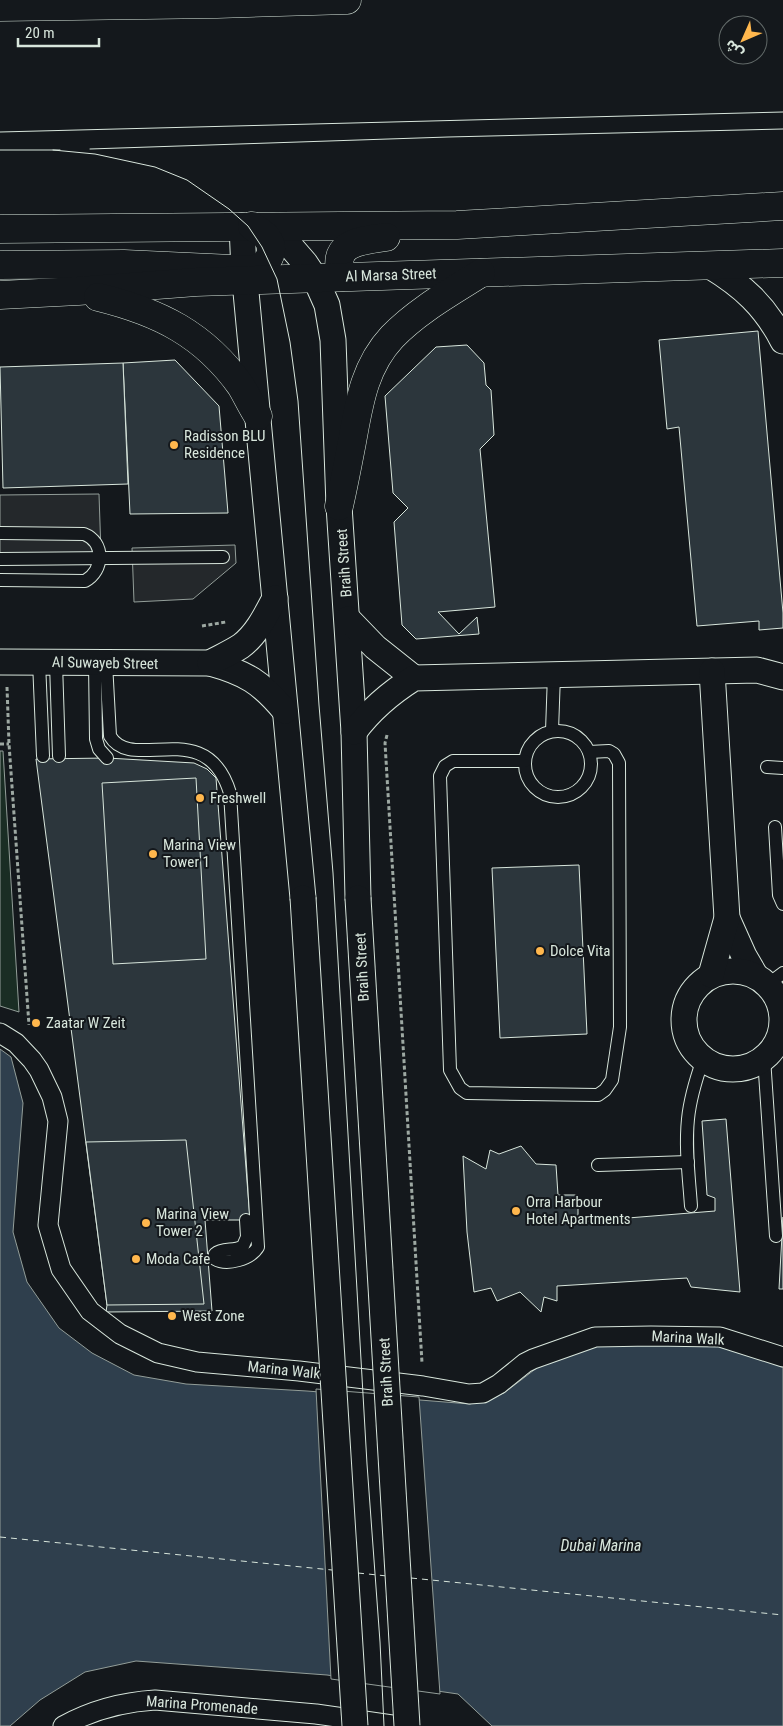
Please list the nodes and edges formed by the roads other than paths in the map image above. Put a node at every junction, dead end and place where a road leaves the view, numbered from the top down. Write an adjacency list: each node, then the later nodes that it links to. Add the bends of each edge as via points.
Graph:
1 (347, 0): 2 (main road)
2 (0, 7)
3 (783, 206): 4 (main road)
4 (457, 225): 5 (main road); 12 (main road, via 354,242 345,248 340,258)
5 (256, 226): 6 (main road); 11 (main road, via 269,240 271,250 261,268); 13 (street, Braih Street, via 305,264)
6 (0, 229)
7 (783, 264): 9 (main road, Al Marsa Street)
8 (0, 265): 11 (main road, via 150,265)
9 (710, 266): 10 (main road, Al Marsa Street); 16 (street, via 750,295 769,315)
10 (481, 273): 12 (main road, Al Marsa Street); 18 (main road, via 421,312 392,338 375,360 364,384)
11 (245, 276): 13 (main road, Al Marsa Street); 14 (main road, Al Marsa Street); 17 (street)
12 (342, 277): 13 (main road, Al Marsa Street)
13 (315, 278): 18 (street, Braih Street, via 326,305 332,340)
14 (78, 291): 15 (main road, Al Marsa Street); 17 (main road, via 130,305 181,328 223,364)
15 (0, 294)
16 (783, 341)
17 (258, 416): 24 (street)
18 (339, 506): 25 (street, Braih Street)
19 (0, 533): 21 (lane, via 84,534 95,540)
20 (223, 557): 21 (lane)
21 (98, 558): 22 (lane); 23 (lane, via 96,572 85,581)
22 (0, 559)
23 (0, 580)
24 (275, 598): 30 (street, Al Suwayeb Street, via 252,635 241,646); 36 (street)
25 (348, 619): 35 (street, via 375,647); 38 (street, Braih Street)
26 (783, 660): 31 (street)
27 (3, 662): 28 (street, Al Suwayeb Street)
28 (48, 662): 29 (street, Al Suwayeb Street); 40 (lane); 41 (lane)
29 (101, 663): 30 (street, Al Suwayeb Street); 42 (lane, via 96,739); 58 (lane, via 110,736 114,742 126,749 194,751 214,763 230,793 258,1247 252,1256 246,1258 218,1260 216,1252 243,1246)
30 (210, 663): 36 (street, Al Suwayeb Street, via 231,669 258,683)
31 (757, 670): 32 (street); 34 (street)
32 (712, 671): 33 (street); 48 (street)
33 (554, 674): 35 (street); 37 (lane)
34 (783, 677)
35 (414, 678): 38 (street, via 378,703)
36 (285, 711): 62 (street, bridge, via 303,898)
37 (552, 731): 39 (lane, via 574,735); 43 (lane, via 536,738)
38 (354, 732): 64 (street, Braih Street, bridge, via 358,898)
39 (589, 752): 43 (lane, via 591,767 587,781 576,792 562,797 548,796 535,788 527,775); 43 (lane, via 609,751 620,763 620,1026 612,1080 598,1095 467,1093 460,1088 450,1070 440,776 445,766 453,761)
40 (43, 756)
41 (59, 756)
42 (107, 758)
43 (525, 760)
44 (767, 766): 45 (lane)
45 (783, 768)
46 (774, 827): 47 (lane, via 779,894)
47 (783, 904)
48 (727, 918): 49 (street); 50 (street, via 744,956)
49 (711, 975): 50 (street, via 740,971); 52 (street, via 688,999 684,1015 688,1039)
50 (768, 977): 53 (street, via 782,1014 775,1046)
51 (0, 1033): 60 (street, Marina Walk, via 16,1043 32,1060 52,1097 58,1121 48,1225 61,1269 90,1311 120,1334 158,1353 197,1362 299,1371 469,1394 483,1392 499,1384 533,1359 595,1337 720,1337)
52 (703, 1058): 53 (street, via 717,1067 734,1069 750,1066); 54 (lane, via 688,1120)
53 (764, 1058): 56 (lane)
54 (688, 1162): 55 (lane); 57 (lane)
55 (598, 1165)
56 (778, 1203): 59 (lane)
57 (691, 1206)
58 (246, 1220)
59 (776, 1236)
60 (783, 1357)
61 (64, 1726): 63 (street, Marina Promenade, via 106,1707 155,1700 316,1714)
62 (356, 1726)
63 (399, 1726)
64 (407, 1726)

